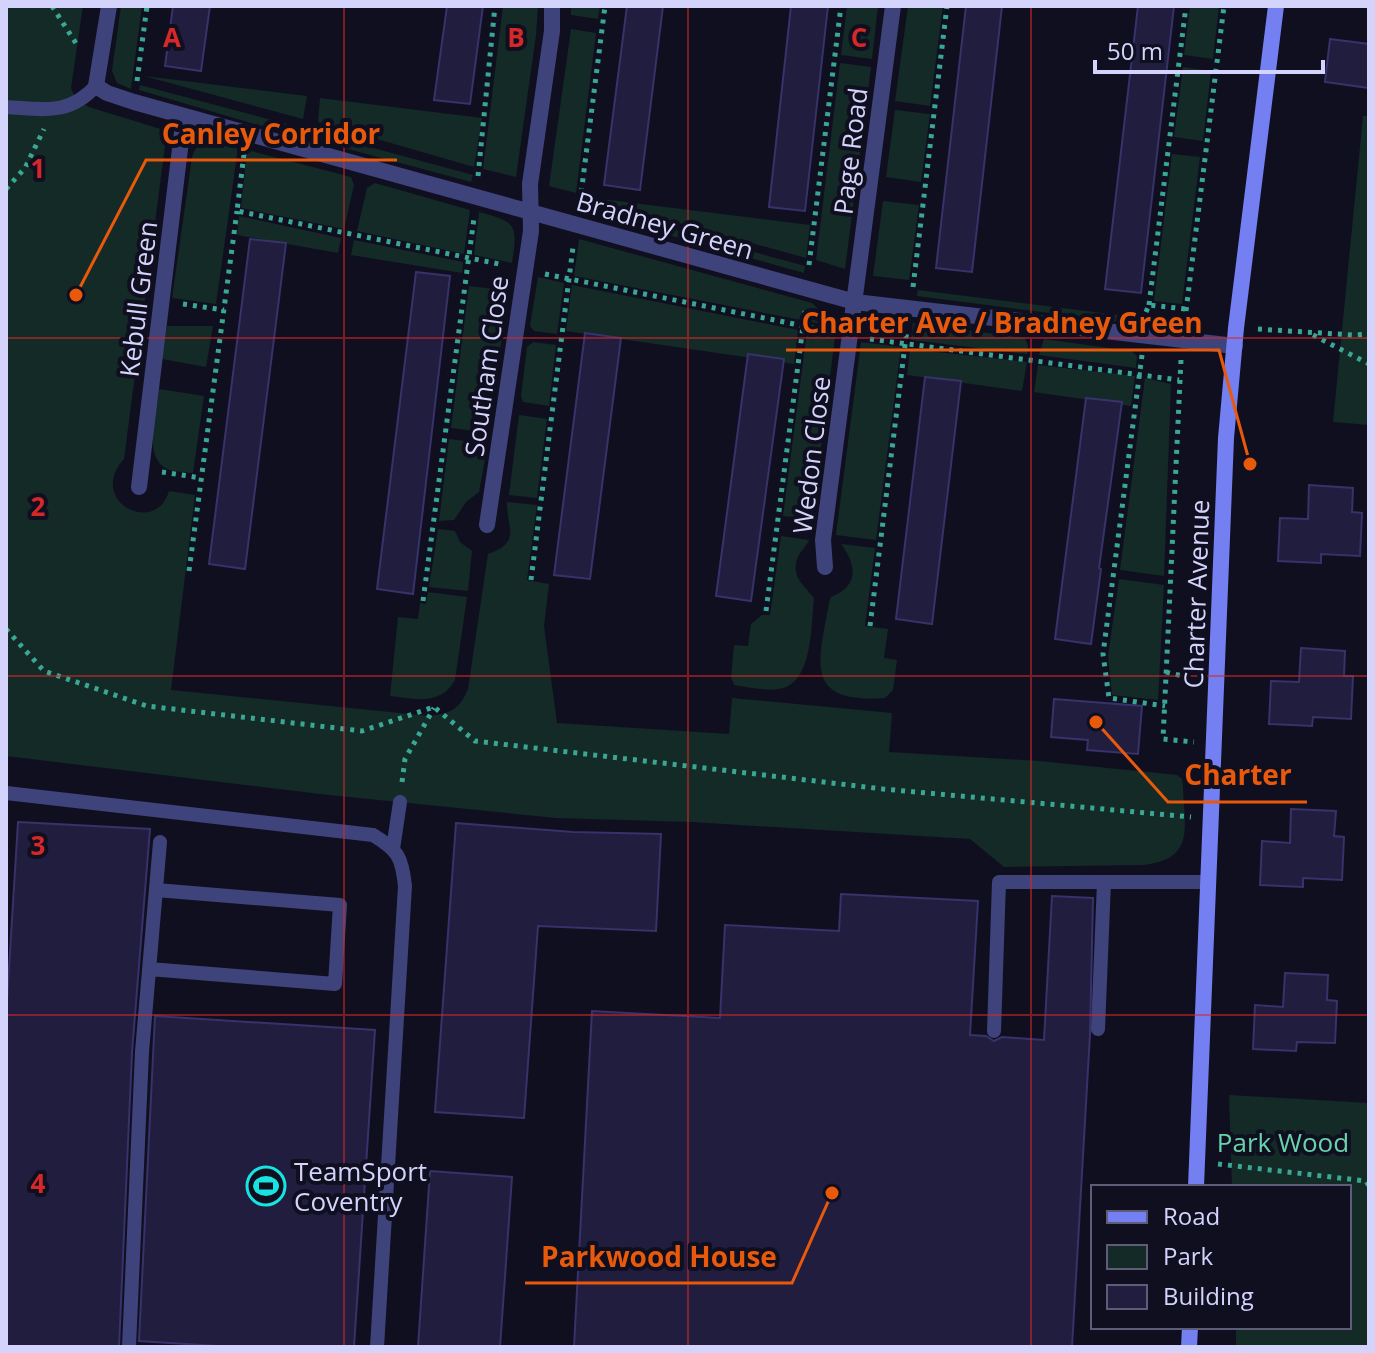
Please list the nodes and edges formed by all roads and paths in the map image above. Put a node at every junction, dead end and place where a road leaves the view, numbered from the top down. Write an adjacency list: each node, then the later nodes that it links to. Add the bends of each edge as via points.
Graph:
1 (52, 6): 13 (path, via 75,38)
2 (109, 6): 13 (street)
3 (147, 6): 11 (path)
4 (495, 6): 19 (path)
5 (552, 6): 21 (street, Southam Close)
6 (605, 6): 24 (path)
7 (893, 6): 32 (street, Page Road)
8 (1186, 6): 38 (path)
9 (1224, 6): 39 (path)
10 (1276, 6): 42 (street, Charter Avenue)
11 (137, 80): 12 (path); 14 (path)
12 (151, 83)
13 (96, 86): 14 (street, Bradney Green); 16 (lane, via 82,101)
14 (134, 102): 17 (street, Bradney Green)
15 (6, 107): 16 (lane)
16 (52, 110): 22 (path, via 25,168)
17 (184, 116): 18 (street, Bradney Green); 36 (street, Kebull Green)
18 (247, 134): 23 (street, Bradney Green); 26 (path)
19 (478, 172): 20 (path); 23 (path)
20 (491, 175)
21 (530, 184): 24 (path); 27 (street, Southam Close)
22 (6, 189)
23 (477, 196): 27 (street, Bradney Green); 29 (path)
24 (580, 199): 25 (path); 28 (path)
25 (596, 203)
26 (237, 211): 29 (path); 40 (path)
27 (532, 213): 28 (street, Bradney Green); 31 (street, Southam Close)
28 (576, 225): 33 (path); 37 (street, Bradney Green)
29 (469, 259): 31 (path); 59 (path)
30 (809, 263): 32 (path)
31 (524, 269): 33 (path); 55 (street, Southam Close)
32 (859, 277): 37 (street, Page Road)
33 (569, 280): 46 (path); 58 (path)
34 (900, 283): 35 (path)
35 (914, 285)
36 (162, 301): 40 (path); 54 (street, Kebull Green)
37 (855, 302): 45 (street, Bradney Green); 46 (street, Wedon Close)
38 (1149, 308): 39 (path); 41 (path); 45 (path)
39 (1186, 309): 47 (path)
40 (224, 310): 53 (path)
41 (1132, 310)
42 (1236, 328): 43 (path); 48 (street, Charter Avenue)
43 (1310, 333): 44 (path); 49 (path)
44 (1369, 334)
45 (1145, 335): 47 (street, Bradney Green); 50 (path)
46 (851, 336): 50 (path); 56 (street, Wedon Close, via 823,540)
47 (1184, 340): 48 (street, Bradney Green); 51 (path)
48 (1235, 346): 63 (street, Charter Avenue, via 1226,438)
49 (1369, 364)
50 (1139, 374): 51 (path); 61 (path, via 1103,654 1109,698)
51 (1179, 380): 61 (path)
52 (164, 472): 53 (path)
53 (201, 478): 57 (path)
54 (139, 487)
55 (487, 525)
56 (825, 567)
57 (189, 571)
58 (531, 580)
59 (423, 601)
60 (6, 629): 62 (path, via 44,671 147,706 362,731)
61 (1165, 706): 63 (path, via 1163,739)
62 (434, 707): 65 (path, via 405,759); 66 (path, via 475,741 883,789)
63 (1214, 743): 66 (street, Charter Avenue)
64 (6, 793): 68 (lane, via 373,835)
65 (400, 802): 68 (lane)
66 (1210, 818): 70 (street, Charter Avenue)
67 (160, 842): 71 (lane)
68 (393, 849): 79 (lane, via 402,861 405,886)
69 (1104, 882): 70 (lane); 73 (lane); 74 (lane, via 999,882)
70 (1208, 882): 75 (street, Charter Avenue)
71 (156, 890): 72 (lane); 72 (lane, via 340,905 335,984)
72 (149, 969): 78 (lane)
73 (1098, 1029)
74 (994, 1031)
75 (1197, 1161): 76 (path); 77 (street, Charter Avenue)
76 (1368, 1181)
77 (1196, 1185)
78 (129, 1347)
79 (377, 1347)

